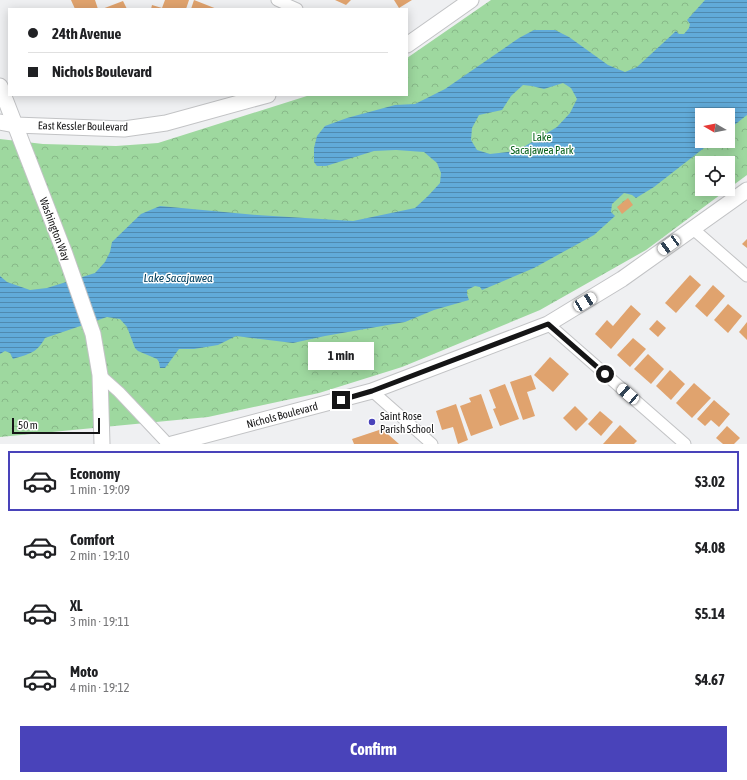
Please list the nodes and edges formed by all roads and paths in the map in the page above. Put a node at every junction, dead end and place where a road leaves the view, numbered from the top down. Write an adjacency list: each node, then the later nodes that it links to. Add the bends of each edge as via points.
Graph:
1 (277, 0): 3 (street)
2 (471, 0): 4 (main road)
3 (295, 8)
4 (408, 44)
5 (0, 86): 7 (main road, Washington Way)
6 (264, 96): 7 (main road, East Kessler Boulevard, via 166,122 124,129)
7 (7, 123): 12 (main road, Washington Way, via 65,254 93,334)
8 (747, 190): 9 (main road, Nichols Boulevard)
9 (692, 228): 10 (street); 11 (main road, Nichols Boulevard, via 622,279)
10 (747, 276)
11 (548, 324): 13 (main road, Nichols Boulevard); 18 (street)
12 (100, 375): 14 (main road, Washington Way); 15 (street, via 120,392)
13 (372, 391): 16 (main road, Nichols Boulevard); 17 (street)
14 (102, 444)
15 (168, 444)
16 (172, 444)
17 (432, 444)
18 (685, 444)

